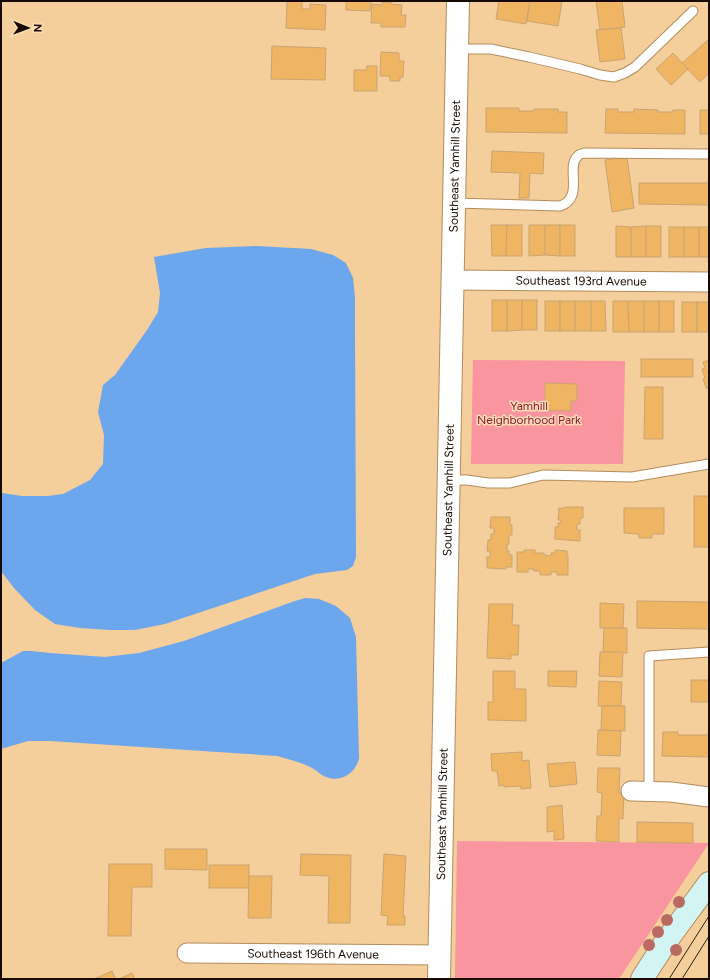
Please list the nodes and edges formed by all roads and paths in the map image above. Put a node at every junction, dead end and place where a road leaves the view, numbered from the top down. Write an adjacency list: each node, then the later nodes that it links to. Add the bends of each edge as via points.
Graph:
1 (458, 1): 3 (street, Southeast Yamhill Street)
2 (693, 11): 3 (lane, via 635,67 614,77 491,50)
3 (457, 49): 5 (street, Southeast Yamhill Street)
4 (709, 154): 5 (lane, via 584,153 574,161 572,197 567,204 560,206)
5 (454, 203): 6 (street, Southeast Yamhill Street)
6 (452, 280): 7 (street, Southeast 193rd Avenue); 9 (street, Southeast Yamhill Street)
7 (709, 282)
8 (709, 464): 9 (lane, via 632,477 543,476 510,483)
9 (448, 480): 15 (street, Southeast Yamhill Street)
10 (709, 652): 11 (lane, via 649,656)
11 (640, 791): 12 (street)
12 (709, 797)
13 (709, 883): 17 (main road)
14 (187, 953): 15 (street, Southeast 196th Avenue)
15 (440, 954): 16 (street, Southeast Yamhill Street)
16 (440, 979)
17 (642, 979)

